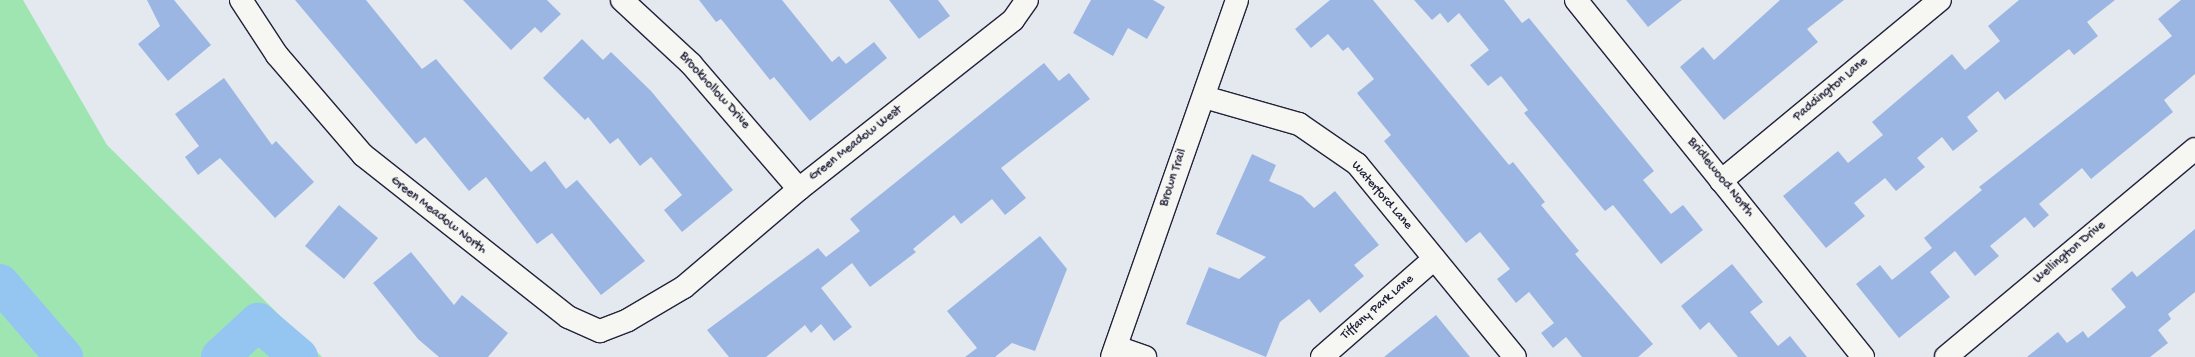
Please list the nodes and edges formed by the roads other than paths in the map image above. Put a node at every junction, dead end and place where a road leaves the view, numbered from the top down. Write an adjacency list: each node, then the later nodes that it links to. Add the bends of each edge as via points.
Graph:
1 (241, 0): 12 (street, Green Meadow North, via 277,55 362,155 568,317 600,331 613,328)
2 (622, 0): 10 (street, Brookhollow Drive, via 691,64)
3 (1027, 0): 10 (street, Green Meadow West, via 1013,20)
4 (1237, 0): 7 (street, Brown Trail)
5 (1576, 0): 9 (street, Bridlewood North)
6 (1940, 0): 9 (street, Paddington Lane)
7 (1204, 97): 11 (street, Waterford Lane, via 1299,124 1357,164); 13 (street, Brown Trail)
8 (2195, 149): 18 (street, Wellington Drive)
9 (1722, 181): 17 (street, Bridlewood North)
10 (799, 188): 12 (street, Green Meadow West)
11 (1434, 259): 15 (street, Tiffany Park Lane); 16 (street, Waterford Lane)
12 (684, 287)
13 (1114, 352): 14 (street)
14 (1146, 357)
15 (1322, 357)
16 (1515, 357)
17 (1863, 357)
18 (1946, 357)

